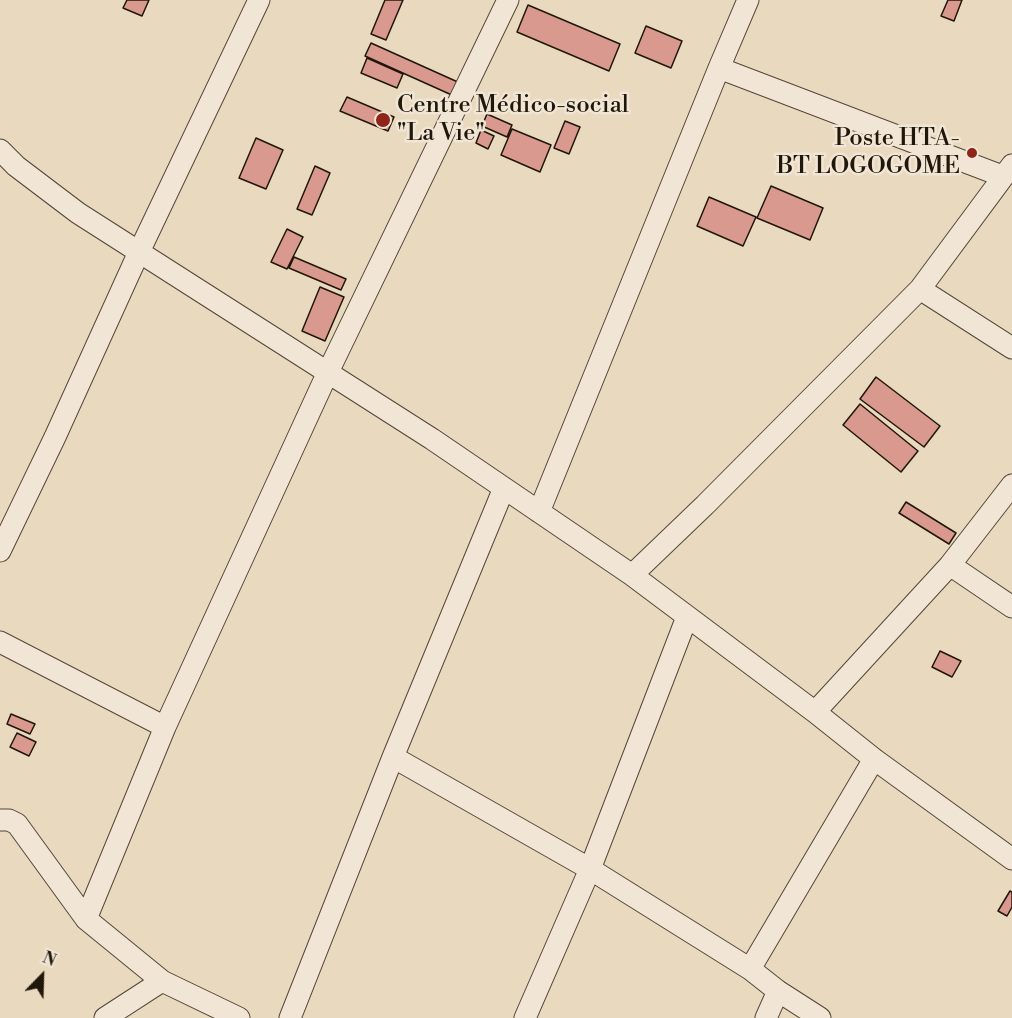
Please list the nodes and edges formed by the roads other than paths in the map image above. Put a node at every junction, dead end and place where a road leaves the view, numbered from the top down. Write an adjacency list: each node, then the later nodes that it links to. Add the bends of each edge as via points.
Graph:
1 (259, 0): 7 (street)
2 (508, 0): 10 (street)
3 (748, 0): 4 (street)
4 (719, 68): 6 (street); 13 (street)
5 (0, 150): 7 (street, via 78,213)
6 (1007, 171): 8 (street)
7 (139, 252): 10 (street); 14 (street)
8 (920, 289): 9 (street); 16 (street)
9 (1012, 348)
10 (328, 372): 12 (street); 21 (street)
11 (1012, 485): 15 (street)
12 (504, 488): 13 (street); 22 (street)
13 (539, 512): 16 (street)
14 (0, 551)
15 (950, 565): 17 (street); 20 (street)
16 (632, 575): 18 (street)
17 (1012, 608)
18 (687, 617): 20 (street); 26 (street)
19 (0, 642): 21 (street)
20 (815, 712): 23 (street)
21 (165, 727): 27 (street)
22 (393, 757): 26 (street); 33 (street)
23 (874, 759): 25 (street); 28 (street)
24 (0, 820): 27 (street, via 17,824)
25 (1012, 859)
26 (590, 869): 28 (street); 34 (street)
27 (86, 919): 29 (street)
28 (750, 969): 30 (street)
29 (162, 981): 31 (street); 32 (street)
30 (778, 991): 35 (street); 36 (street)
31 (105, 1018)
32 (239, 1018)
33 (290, 1018)
34 (525, 1018)
35 (766, 1018)
36 (820, 1018)

